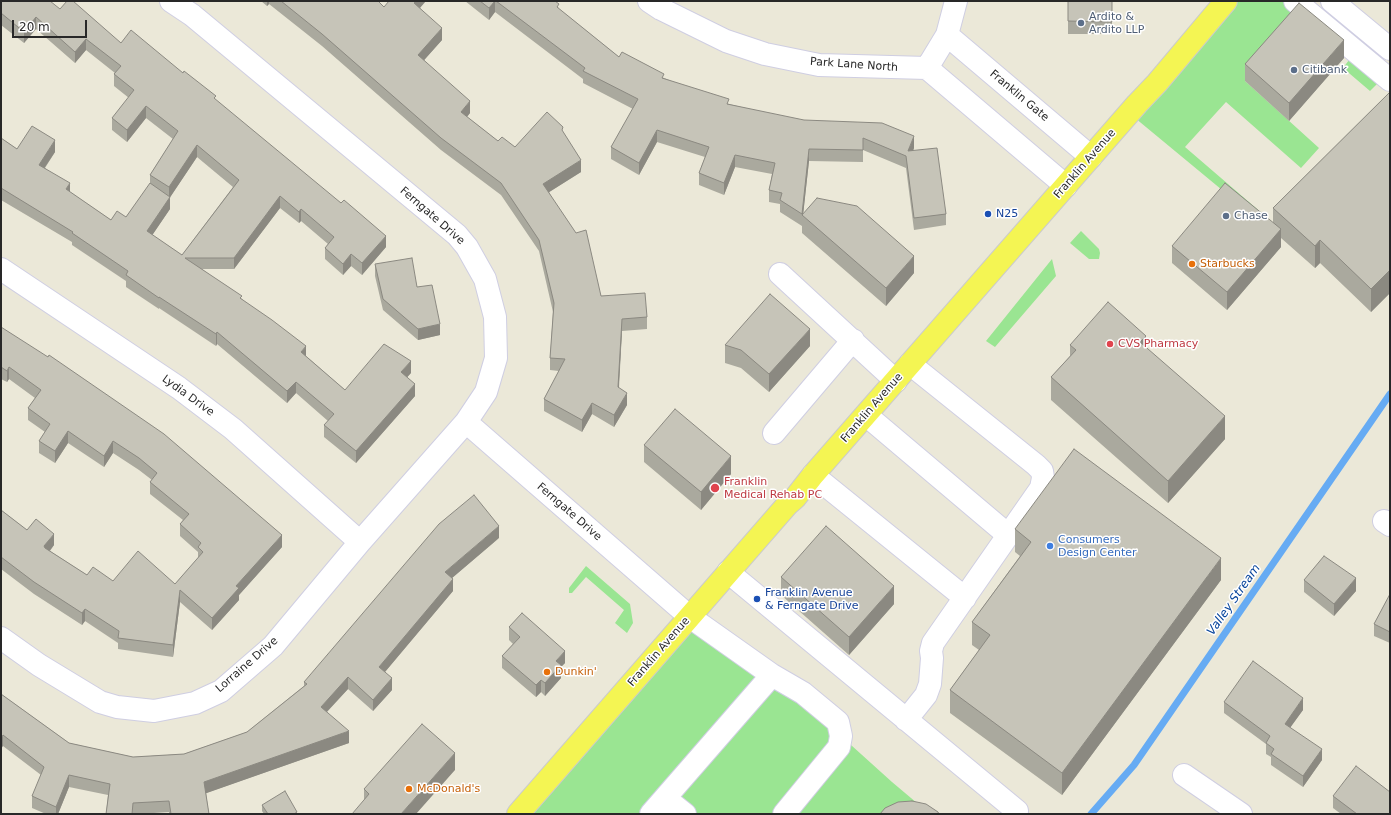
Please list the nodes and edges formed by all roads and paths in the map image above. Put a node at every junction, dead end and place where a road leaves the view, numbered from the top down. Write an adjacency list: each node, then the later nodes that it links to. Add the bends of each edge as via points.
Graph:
1 (170, 1): 19 (street, Ferngate Drive, via 192,15 457,235 467,247 485,279 497,336 496,358 486,392)
2 (649, 1): 9 (street, Park Lane North, via 726,41 765,54 819,65)
3 (956, 1): 7 (street)
4 (1226, 1): 11 (main road, Franklin Avenue)
5 (1295, 1): 10 (street)
6 (1332, 1): 8 (street)
7 (947, 35): 9 (street); 11 (street, Franklin Gate)
8 (1390, 49)
9 (927, 68): 12 (street)
10 (1390, 80)
11 (1091, 157): 12 (main road, Franklin Avenue)
12 (1066, 186): 16 (main road, Franklin Avenue)
13 (1, 269): 23 (street, Lydia Drive, via 179,388 233,429)
14 (780, 274): 15 (street)
15 (853, 340): 17 (street); 20 (street)
16 (910, 364): 17 (main road, Franklin Avenue); 22 (street, via 1042,471 1041,488)
17 (896, 381): 18 (main road, Franklin Avenue)
18 (866, 416): 21 (main road, Franklin Avenue); 22 (street)
19 (466, 422): 23 (street, Lorraine Drive); 26 (street, Ferngate Drive)
20 (774, 433)
21 (813, 475): 24 (main road, Franklin Avenue); 25 (street)
22 (1008, 535): 25 (street)
23 (360, 542): 27 (street, Lorraine Drive, via 273,646 221,691 195,703 154,711 117,707 100,702 39,665)
24 (728, 572): 26 (main road, Franklin Avenue); 29 (street)
25 (965, 598): 29 (street, via 934,643 931,651 930,684 926,695)
26 (690, 617): 28 (street, Ferngate Drive); 33 (main road, Franklin Avenue)
27 (1, 638)
28 (772, 674): 31 (street); 35 (street, Ferngate Drive, via 802,693 838,722 841,736 839,747)
29 (906, 720): 32 (street)
30 (1184, 775): 36 (street)
31 (655, 810): 34 (street)
32 (1017, 811)
33 (518, 814)
34 (685, 814)
35 (784, 814)
36 (1240, 814)

